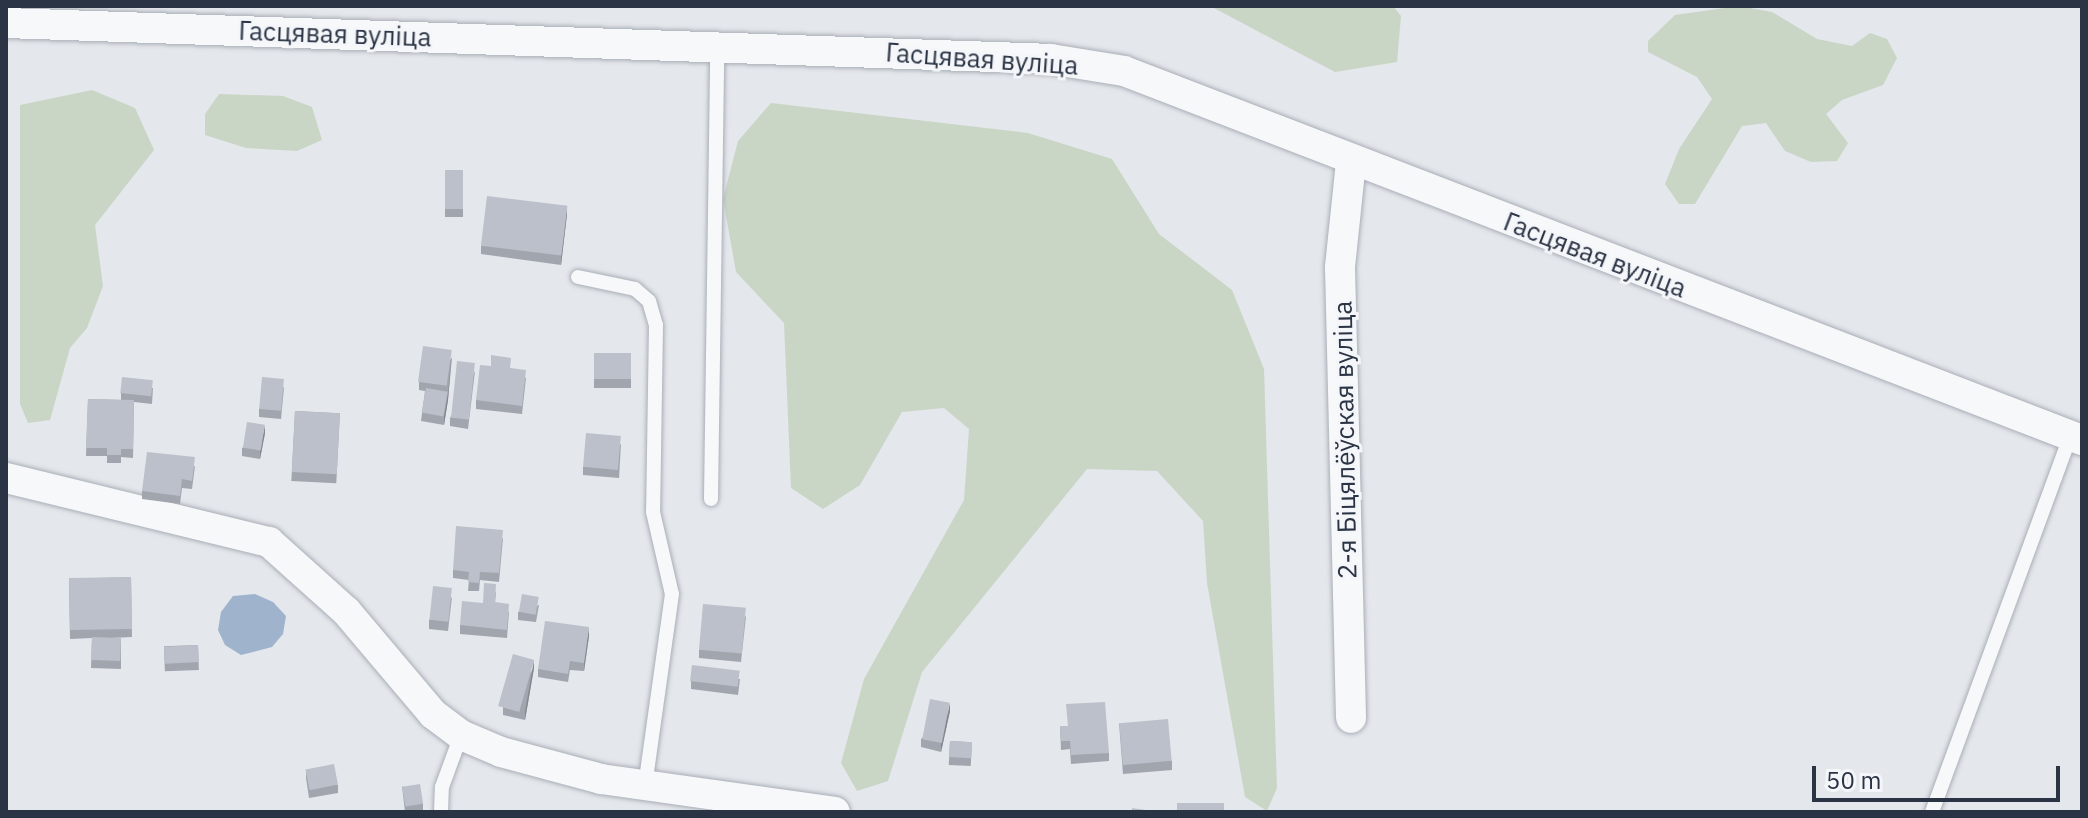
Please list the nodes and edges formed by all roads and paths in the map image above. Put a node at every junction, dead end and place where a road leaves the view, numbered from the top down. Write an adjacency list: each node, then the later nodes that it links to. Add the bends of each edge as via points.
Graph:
1 (6, 23): 2 (street, Гасцявая вуліца)
2 (717, 46): 3 (street, Гасцявая вуліца, via 1050,59 1124,71); 7 (lane)
3 (1351, 162): 5 (street, Гасцявая вуліца); 8 (street, 2-я Біцялёўская вуліца, via 1340,267)
4 (578, 277): 10 (lane, via 635,289 649,301 656,325 653,512 672,594)
5 (2076, 438): 13 (lane)
6 (6, 478): 9 (street, via 269,542 346,611 433,714)
7 (711, 499)
8 (1351, 718)
9 (461, 735): 10 (street, via 544,764); 11 (lane, via 442,787)
10 (645, 785): 12 (street)
11 (441, 812)
12 (835, 812)
13 (1932, 812)

